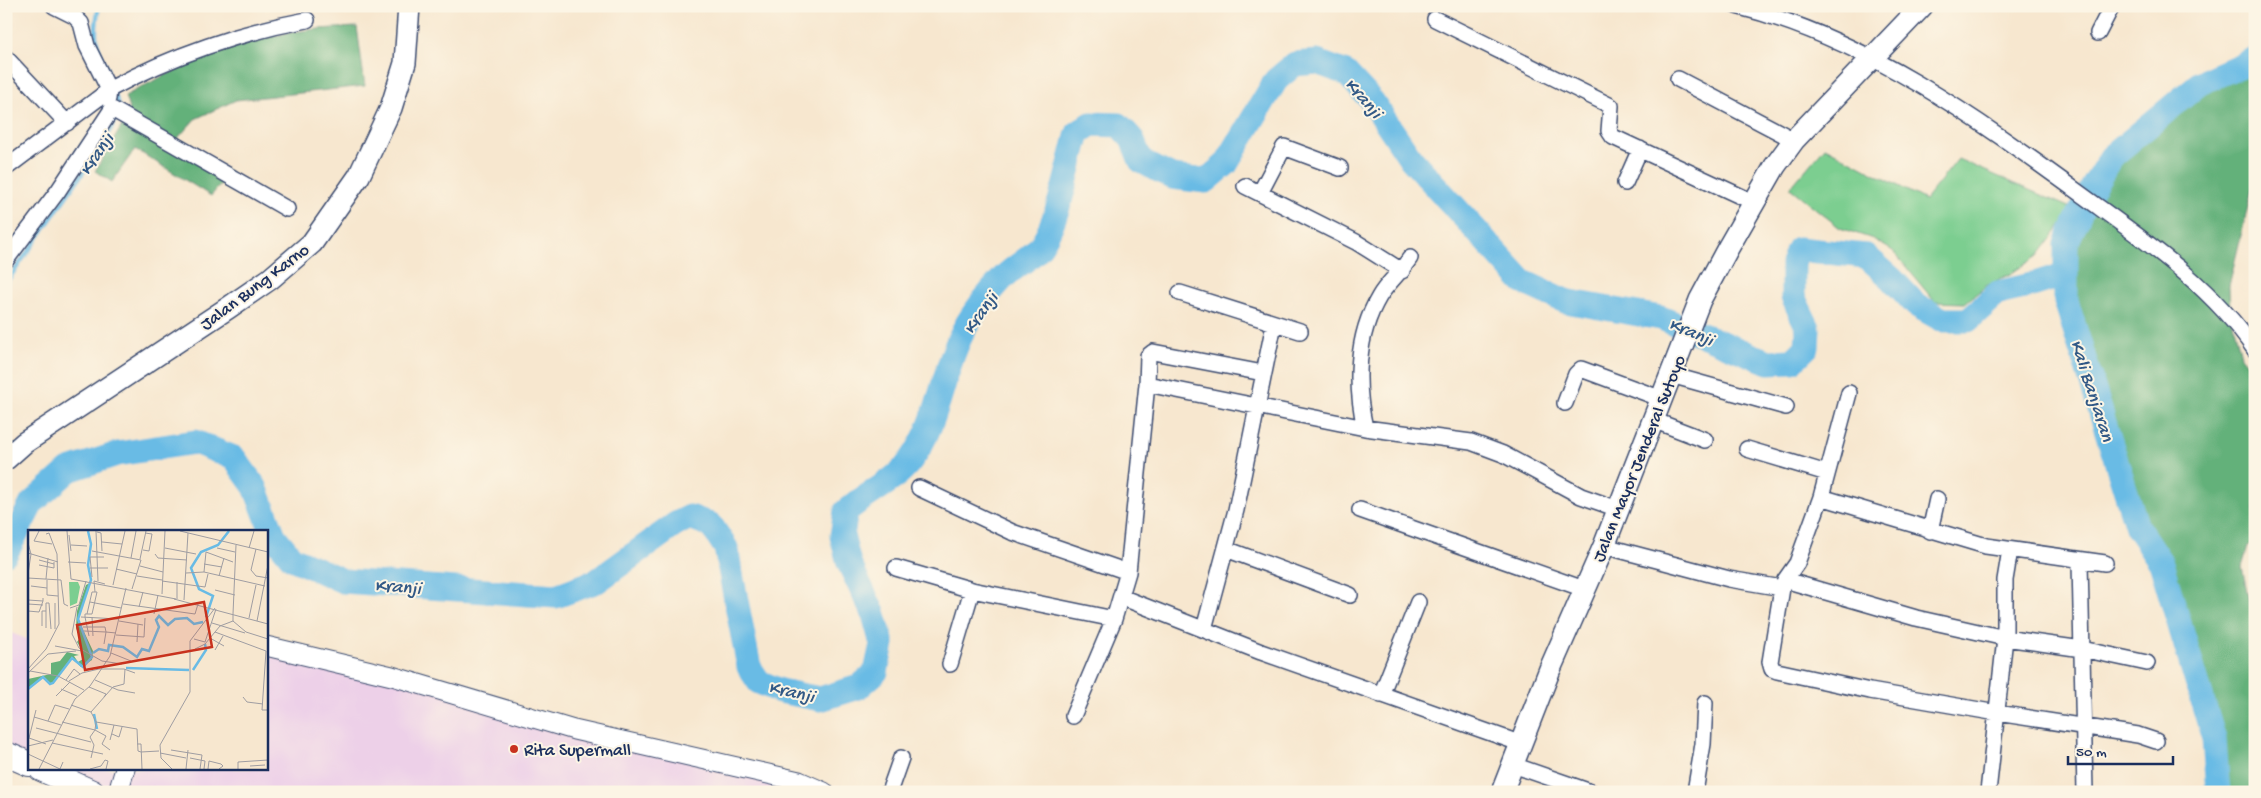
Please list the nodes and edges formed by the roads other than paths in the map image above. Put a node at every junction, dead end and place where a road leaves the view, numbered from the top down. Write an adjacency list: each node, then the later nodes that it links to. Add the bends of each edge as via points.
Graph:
1 (54, 6): 13 (street, via 81,23 87,46)
2 (409, 6): 45 (main road, Jalan Bung Karno, via 405,63 391,108 358,176 312,243 270,279 24,443)
3 (1736, 6): 10 (street, via 1773,16)
4 (1766, 6): 10 (street, via 1831,29)
5 (1922, 6): 10 (main road, Jalan Mayor Jenderal Sutoyo)
6 (2112, 6): 9 (street)
7 (1436, 19): 17 (street, via 1611,106 1610,135)
8 (307, 20): 13 (street, via 234,38)
9 (2098, 33)
10 (1876, 55): 16 (main road, Jalan Mayor Jenderal Sutoyo); 30 (street, via 2000,135 2169,258)
11 (6, 58): 15 (street)
12 (1678, 79): 16 (street)
13 (110, 89): 14 (street); 15 (street)
14 (115, 112): 24 (street); 26 (street)
15 (67, 123): 18 (street)
16 (1794, 140): 23 (main road, Jalan Mayor Jenderal Sutoyo)
17 (1640, 149): 20 (street); 23 (street)
18 (7, 165)
19 (1340, 168): 22 (street, via 1284,146)
20 (1625, 183)
21 (1245, 186): 22 (street)
22 (1260, 193): 27 (street, via 1356,242)
23 (1753, 202): 34 (main road, Jalan Mayor Jenderal Sutoyo, via 1700,300)
24 (287, 208)
25 (1410, 258): 27 (street)
26 (6, 260)
27 (1402, 271): 42 (street, via 1379,296 1365,326 1358,373)
28 (1180, 293): 29 (street)
29 (1274, 324): 31 (street); 33 (street)
30 (2248, 329): 32 (street)
31 (1300, 331)
32 (2255, 350)
33 (1263, 373): 35 (street, via 1153,352 1148,356); 39 (street)
34 (1672, 373): 37 (main road, Jalan Mayor Jenderal Sutoyo); 40 (street)
35 (1147, 384): 39 (street); 59 (street)
36 (1849, 393): 46 (street)
37 (1662, 398): 38 (street, via 1581,369); 41 (main road, Jalan Mayor Jenderal Sutoyo)
38 (1565, 403)
39 (1256, 407): 42 (street); 54 (street)
40 (1786, 407)
41 (1653, 420): 43 (street); 50 (main road, Jalan Mayor Jenderal Sutoyo)
42 (1365, 428): 50 (street, via 1471,442 1503,454 1581,496)
43 (1705, 440)
44 (1746, 448): 46 (street)
45 (6, 459)
46 (1827, 473): 48 (street)
47 (919, 488): 59 (street, via 1012,532)
48 (1821, 497): 52 (street); 60 (street, via 1797,563)
49 (1937, 500): 52 (street)
50 (1618, 509): 53 (main road, Jalan Mayor Jenderal Sutoyo)
51 (1360, 510): 61 (street)
52 (1930, 531): 55 (street)
53 (1604, 546): 60 (street, via 1729,579); 61 (main road, Jalan Mayor Jenderal Sutoyo)
54 (1226, 549): 63 (street); 67 (street)
55 (2010, 550): 56 (street); 68 (street, via 2005,580)
56 (2080, 562): 57 (street); 70 (street)
57 (2105, 564)
58 (896, 568): 62 (street)
59 (1128, 572): 64 (street)
60 (1783, 584): 68 (street); 75 (street, via 1770,656 1772,669 1808,679)
61 (1584, 589): 79 (main road, Jalan Mayor Jenderal Sutoyo)
62 (972, 590): 66 (street); 72 (street)
63 (1350, 595)
64 (1121, 597): 66 (street); 67 (street)
65 (1418, 602): 73 (street)
66 (1114, 619): 76 (street)
67 (1204, 630): 73 (street)
68 (2005, 638): 70 (street); 75 (street)
69 (268, 646): 88 (street, via 392,676 574,730 799,781)
70 (2082, 649): 71 (street); 77 (street)
71 (2147, 663)
72 (950, 664)
73 (1381, 695): 79 (street)
74 (1705, 703): 92 (street, via 1703,744)
75 (1997, 713): 77 (street); 93 (street)
76 (1073, 716)
77 (2083, 726): 78 (street, via 2138,735); 94 (street)
78 (2156, 742)
79 (1522, 744): 83 (main road, Jalan Mayor Jenderal Sutoyo)
80 (6, 754): 82 (main road)
81 (901, 758): 89 (street)
82 (28, 764)
83 (1513, 765): 90 (main road, Jalan Mayor Jenderal Sutoyo); 91 (street)
84 (43, 770): 86 (main road)
85 (125, 770): 87 (street)
86 (92, 792)
87 (118, 792)
88 (824, 792)
89 (889, 792)
90 (1502, 792)
91 (1591, 792)
92 (1695, 792)
93 (1988, 792)
94 (2085, 792)

